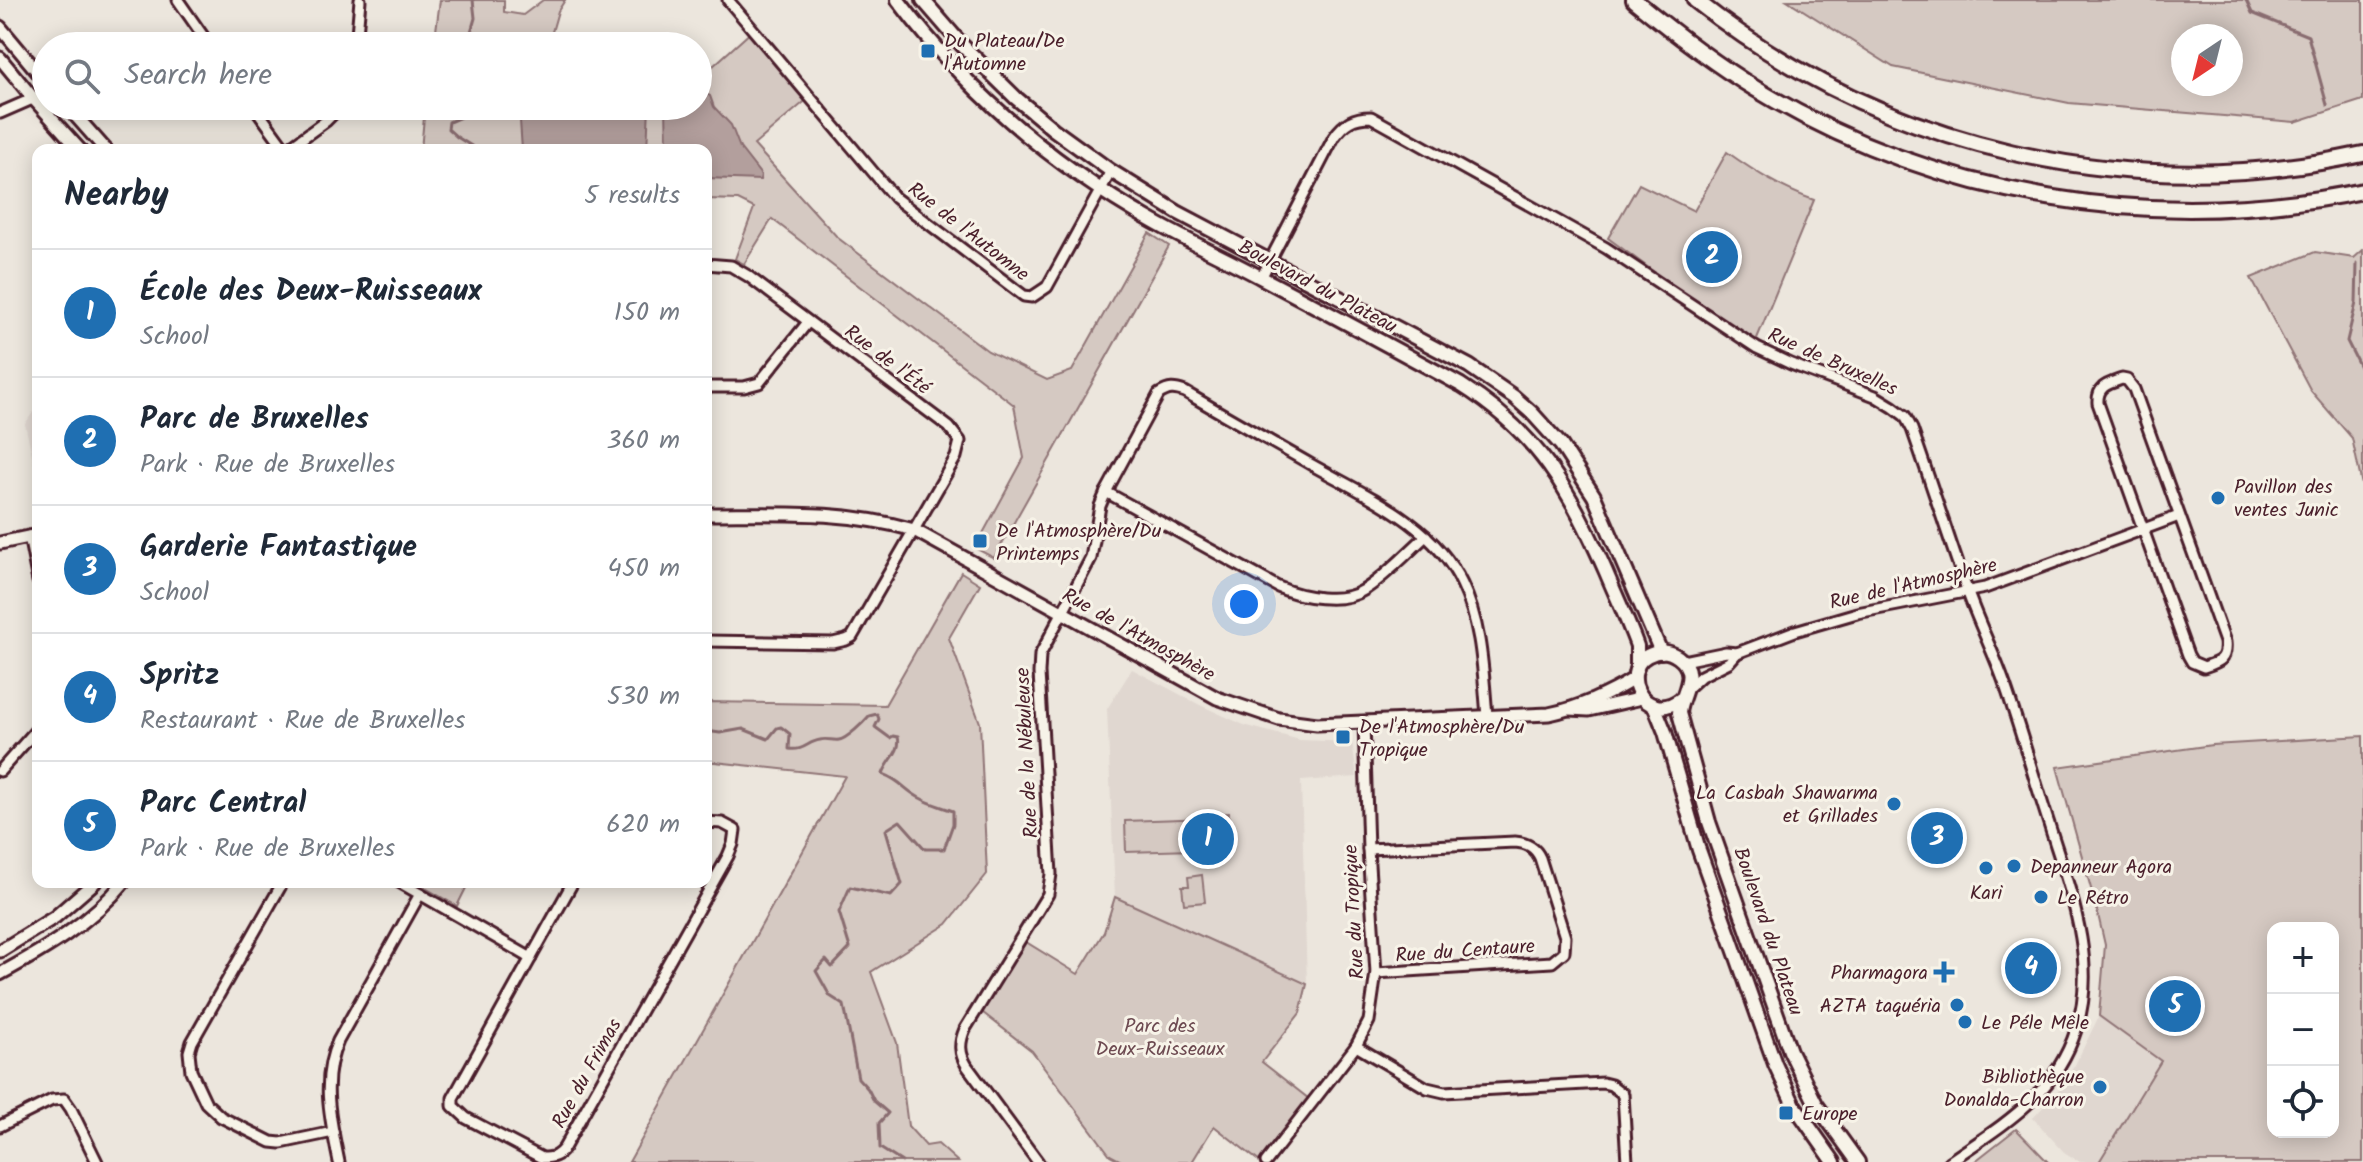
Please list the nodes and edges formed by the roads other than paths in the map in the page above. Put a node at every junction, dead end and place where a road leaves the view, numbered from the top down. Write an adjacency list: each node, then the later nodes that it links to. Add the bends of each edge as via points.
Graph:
1 (178, 0): 9 (street)
2 (360, 0): 10 (street)
3 (728, 0): 28 (street, Rue de l'Automne, via 895,198 1024,296 1047,287)
4 (898, 0): 13 (main road, Boulevard du Plateau)
5 (923, 0): 11 (main road, Boulevard du Plateau)
6 (1634, 0): 29 (highway, via 1705,56 1778,102 1890,154 1977,183 2083,203 2194,209 2285,204)
7 (1695, 0): 26 (highway, via 1788,64 1856,100 2017,154 2108,169 2203,173 2271,169)
8 (0, 27): 14 (street)
9 (200, 32)
10 (357, 32)
11 (962, 45): 13 (main road); 27 (main road, Boulevard du Plateau, via 1033,112)
12 (0, 58): 15 (street)
13 (947, 59): 28 (main road, Boulevard du Plateau, via 1024,134)
14 (32, 65)
15 (32, 97)
16 (32, 98): 17 (street)
17 (0, 113)
18 (53, 120): 22 (street)
19 (79, 120): 23 (street)
20 (264, 120): 24 (street)
21 (327, 120): 25 (street)
22 (75, 144)
23 (101, 144)
24 (282, 144)
25 (294, 144)
26 (2363, 154)
27 (1111, 171): 28 (street, Rue de l'Automne); 30 (main road, Boulevard du Plateau)
28 (1100, 188): 32 (main road, Boulevard du Plateau)
29 (2363, 191)
30 (1271, 260): 32 (street, Rue de Bruxelles); 43 (street, Rue de Bruxelles, via 1341,127 1371,117 1606,248 1746,341 1899,410 1912,429); 46 (main road, Boulevard du Plateau, via 1469,366 1532,413 1561,445 1594,496)
31 (712, 264): 33 (street, Rue de l'Été, via 739,270)
32 (1261, 278): 49 (main road, Boulevard du Plateau, via 1461,385 1526,436 1581,516 1637,646)
33 (808, 322): 34 (street, via 759,383); 38 (street, Rue de l'Été, via 949,427 960,441)
34 (712, 387)
35 (1106, 492): 41 (street, via 1305,597 1365,590); 41 (street, Rue de la Nébuleuse, via 1159,394 1175,388 1391,510); 44 (street, Rue de la Nébuleuse, via 1091,558)
36 (712, 514): 38 (street, Rue de l'Atmosphère, via 850,516)
37 (2179, 516): 39 (street, Rue de l'Atmosphère); 39 (street, via 2134,389 2122,379 2104,386 2098,403); 39 (street, via 2225,642 2222,660 2204,667 2188,655)
38 (914, 530): 44 (street, Rue de l'Atmosphère); 45 (street, via 846,640)
39 (2143, 530): 43 (street, Rue de l'Atmosphère)
40 (32, 535): 42 (street)
41 (1426, 536): 53 (street, Rue de la Nébuleuse, via 1458,576 1472,610)
42 (0, 543)
43 (1968, 592): 47 (street, Rue de l'Atmosphère, via 1843,616); 81 (street, Rue de Bruxelles, via 2005,684 2065,874 2084,979 2077,1030 2049,1080 2004,1126)
44 (1062, 612): 54 (street, Rue de l'Atmosphère, via 1246,709 1298,722); 76 (street, Rue de la Nébuleuse, via 1039,663 1050,884 960,1046 967,1066)
45 (712, 641)
46 (1661, 652): 48 (main road); 49 (main road, via 1649,655)
47 (1737, 653): 48 (street, Rue de l'Atmosphère); 50 (street, Rue de l'Atmosphère)
48 (1683, 661): 50 (main road, via 1689,674)
49 (1636, 673): 51 (main road, via 1635,685); 52 (street, Rue de l'Atmosphère, via 1623,685)
50 (1685, 693): 51 (main road, via 1672,705); 80 (main road, Boulevard du Plateau, via 1679,713 1701,796 1790,1051 1816,1104)
51 (1648, 702): 52 (street, Rue de l'Atmosphère); 79 (main road, Boulevard du Plateau, via 1665,732 1699,850 1775,1064 1794,1105)
52 (1570, 709): 53 (street, Rue de l'Atmosphère)
53 (1487, 716): 54 (street, Rue de l'Atmosphère)
54 (1364, 723): 58 (street, Rue du Tropique)
55 (32, 735): 56 (street)
56 (0, 771)
57 (712, 822): 59 (street, Rue du Frimas, via 735,830)
58 (1368, 849): 69 (street, Rue du Tropique); 69 (street, Rue du Centaure, via 1515,842 1531,846 1540,858 1565,937 1564,952 1552,962)
59 (712, 884)
60 (88, 888): 67 (street, via 55,917)
61 (118, 888): 70 (street, via 88,918)
62 (280, 888): 73 (street, via 192,1042 188,1062 213,1111 262,1138 281,1143)
63 (410, 888): 66 (street)
64 (570, 888): 68 (street, Rue du Frimas)
65 (710, 888): 68 (street, Rue du Frimas, via 564,1148 550,1158 535,1156 453,1106 455,1090)
66 (420, 894): 68 (street); 73 (street, via 332,1054 327,1076)
67 (0, 951)
68 (531, 958)
69 (1376, 973): 71 (street, Rue du Tropique, via 1369,1021)
70 (0, 974)
71 (1356, 1046): 77 (street, Rue du Tropique); 78 (street, via 1427,1088 1444,1092 1611,1085 1623,1094)
72 (0, 1126): 74 (street, via 64,1099)
73 (333, 1132): 75 (street)
74 (97, 1162)
75 (339, 1162)
76 (1038, 1162)
77 (1266, 1162)
78 (1627, 1162)
79 (1834, 1162)
80 (1858, 1162)
81 (1949, 1162)

